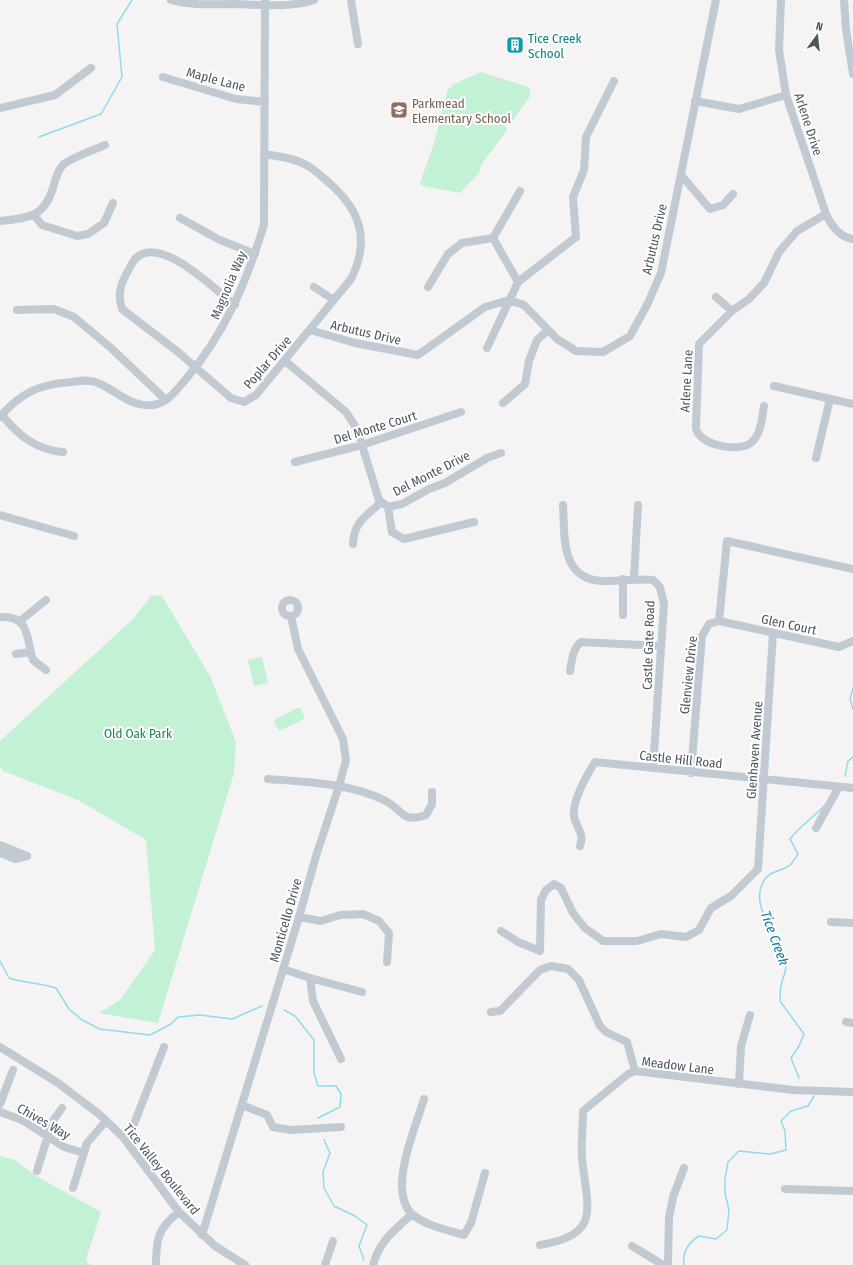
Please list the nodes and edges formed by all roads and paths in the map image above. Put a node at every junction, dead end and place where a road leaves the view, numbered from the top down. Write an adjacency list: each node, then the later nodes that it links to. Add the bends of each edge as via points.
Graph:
1 (171, 0): 7 (street, via 189,4)
2 (314, 0): 7 (street, via 306,3)
3 (351, 0): 8 (street)
4 (716, 0): 15 (street, Arbutus Drive)
5 (781, 0): 13 (street, Arlene Drive, via 779,50)
6 (844, 0): 10 (street)
7 (265, 2): 14 (street, Magnolia Way)
8 (358, 44)
9 (91, 68): 16 (street, via 55,95)
10 (853, 74)
11 (163, 77): 14 (street, Maple Lane, via 236,99)
12 (614, 81): 30 (street, via 586,137 584,170 573,197 576,237)
13 (786, 95): 15 (street, via 739,109); 23 (street, Arlene Drive)
14 (265, 102): 18 (street, Magnolia Way)
15 (695, 102): 19 (street, Arbutus Drive)
16 (0, 108)
17 (105, 145): 24 (street, via 64,164 47,204)
18 (264, 154): 29 (street, Magnolia Way, via 264,225); 34 (street, Poplar Drive, via 288,158 311,167 348,200 354,211 361,240 359,259 351,279)
19 (681, 175): 21 (street, via 710,209 723,205); 40 (street, Arbutus Drive, via 661,273 630,336 602,352 576,351)
20 (520, 192): 27 (street)
21 (733, 194)
22 (113, 203): 24 (street, via 104,223 88,234 77,236 42,225)
23 (826, 214): 28 (street, Arlene Drive, via 832,227 847,238); 38 (street, Arlene Lane, via 797,231 779,252 764,283 749,300)
24 (34, 215): 26 (street)
25 (180, 218): 29 (street, via 220,240)
26 (0, 221)
27 (493, 238): 30 (street); 32 (street, via 462,243 458,246 448,254)
28 (853, 239)
29 (255, 254): 36 (street, Magnolia Way)
30 (518, 282): 35 (street)
31 (314, 287): 34 (street)
32 (428, 288)
33 (716, 297): 38 (street)
34 (334, 300): 39 (street, Poplar Drive)
35 (509, 300): 39 (street, Arbutus Drive, via 485,307 418,354 355,343); 40 (street, Arbutus Drive, via 524,305); 41 (street)
36 (235, 305): 43 (street, Magnolia Way, via 225,325); 43 (street, Poplar Drive, via 184,264 155,253 135,258 119,289 122,309)
37 (17, 310): 46 (street, via 54,309 74,317)
38 (732, 311): 49 (street, Arlene Lane, via 699,344 697,434 711,444 747,446 754,441 758,433)
39 (310, 330): 42 (street, Poplar Drive)
40 (548, 330): 47 (street, via 537,340 529,361 525,384)
41 (487, 348)
42 (285, 361): 43 (street, Poplar Drive, via 256,395 244,402 231,398); 52 (street, Del Monte Drive, via 346,412 357,429)
43 (195, 368): 46 (street, Magnolia Way)
44 (774, 386): 45 (street)
45 (830, 399): 48 (street); 55 (street)
46 (166, 400): 51 (street, via 144,405 132,402 92,381 54,383 29,392)
47 (503, 403)
48 (853, 404)
49 (764, 406)
50 (461, 412): 52 (street, Del Monte Court)
51 (1, 416): 53 (street, via 29,442 53,452)
52 (362, 445): 56 (street, Del Monte Court); 57 (street, Del Monte Drive, via 372,482)
53 (63, 452)
54 (501, 453): 60 (street, Del Monte Drive, via 402,504)
55 (816, 458)
56 (295, 462)
57 (381, 502): 60 (street, Del Monte Drive); 64 (street, via 357,525 353,532)
58 (563, 505): 67 (street, Castle Gate Road, via 569,562 576,572 586,578 600,581)
59 (638, 505): 66 (street)
60 (388, 507): 62 (street, via 392,532 404,539)
61 (0, 515): 63 (street)
62 (474, 522)
63 (74, 536)
64 (353, 544)
65 (853, 569): 73 (street, via 727,541)
66 (634, 578): 67 (street, Castle Gate Road); 76 (street, Castle Gate Road, via 653,580 660,587 664,604)
67 (623, 579): 69 (street)
68 (46, 600): 72 (street)
69 (623, 615)
70 (292, 616): 85 (street, Monticello Drive, via 298,649 343,739 346,760)
71 (0, 617): 72 (street)
72 (20, 621): 77 (street, via 27,631)
73 (720, 621): 74 (street, Glen Court); 82 (street, Glenview Drive, via 708,624 702,636)
74 (773, 633): 75 (street, Glen Court, via 839,647); 84 (street, Glenhaven Avenue)
75 (853, 640)
76 (661, 646): 80 (street, via 580,642 574,653); 81 (street, Castle Gate Road)
77 (30, 652): 78 (street); 79 (street, via 32,660)
78 (16, 654)
79 (46, 670)
80 (570, 671)
81 (653, 768): 82 (street, Castle Hill Road); 91 (street, Castle Hill Road, via 595,762 584,782 574,812 582,835)
82 (691, 773): 84 (street, Castle Hill Road)
83 (268, 778): 85 (street)
84 (763, 778): 86 (street, Castle Hill Road); 96 (street, Glenhaven Avenue, via 758,869 731,896 711,908 699,930 686,937 661,934 637,941 603,942 585,928 573,913 561,888 554,884 546,890 541,900 540,951 518,942)
85 (339, 786): 88 (street, via 385,800 405,817 416,819 426,815 432,804); 93 (street, Monticello Drive)
86 (839, 787): 87 (street, Castle Hill Road); 89 (street)
87 (853, 788)
88 (432, 792)
89 (816, 828)
90 (0, 845): 92 (street, via 27,856 15,859)
91 (580, 846)
92 (0, 853)
93 (299, 917): 97 (street, via 321,921 340,915 363,914 379,920 388,933); 98 (street, Monticello Drive)
94 (831, 922): 95 (street)
95 (853, 923)
96 (501, 931)
97 (387, 962)
98 (283, 969): 99 (street); 112 (street, Monticello Drive)
99 (310, 978): 100 (street); 105 (street, via 313,1001)
100 (362, 992)
101 (491, 1012): 107 (street, via 500,1011 540,970 551,966 568,969 578,980 600,1026 626,1042)
102 (750, 1015): 108 (street, via 741,1046)
103 (0, 1047): 115 (street, Tice Valley Boulevard, via 58,1083)
104 (164, 1047): 118 (street)
105 (341, 1059)
106 (13, 1070): 111 (street)
107 (635, 1071): 108 (street, Meadow Lane); 130 (street, Meadow Lane, via 583,1111 582,1155 588,1205 584,1224 568,1239)
108 (739, 1084): 109 (street, Meadow Lane, via 793,1090)
109 (853, 1092)
110 (424, 1099): 127 (street, via 403,1170 402,1195)
111 (0, 1104)
112 (242, 1105): 116 (street, via 268,1115 273,1127 291,1130); 128 (street, Monticello Drive)
113 (62, 1108): 117 (street, via 52,1122)
114 (0, 1112): 117 (street, Chives Way, via 22,1120)
115 (106, 1121): 118 (street, Tice Valley Boulevard); 119 (street, Chives Way, via 87,1143)
116 (341, 1127)
117 (47, 1136): 119 (street, Chives Way, via 64,1147); 121 (street)
118 (127, 1142): 126 (street, Tice Valley Boulevard)
119 (84, 1153): 123 (street)
120 (684, 1168): 137 (street, via 670,1209)
121 (37, 1171)
122 (485, 1173): 127 (street, via 471,1223 464,1235 431,1225)
123 (73, 1188)
124 (785, 1189): 125 (street)
125 (853, 1191)
126 (179, 1212): 128 (street, Tice Valley Boulevard); 132 (street, via 162,1227 156,1248)
127 (412, 1214): 135 (street, via 387,1237 379,1248)
128 (202, 1235): 133 (street, Tice Valley Boulevard)
129 (332, 1241): 134 (street)
130 (540, 1245)
131 (632, 1246): 136 (street)
132 (156, 1265)
133 (245, 1265)
134 (325, 1265)
135 (373, 1265)
136 (663, 1265)
137 (668, 1265)

